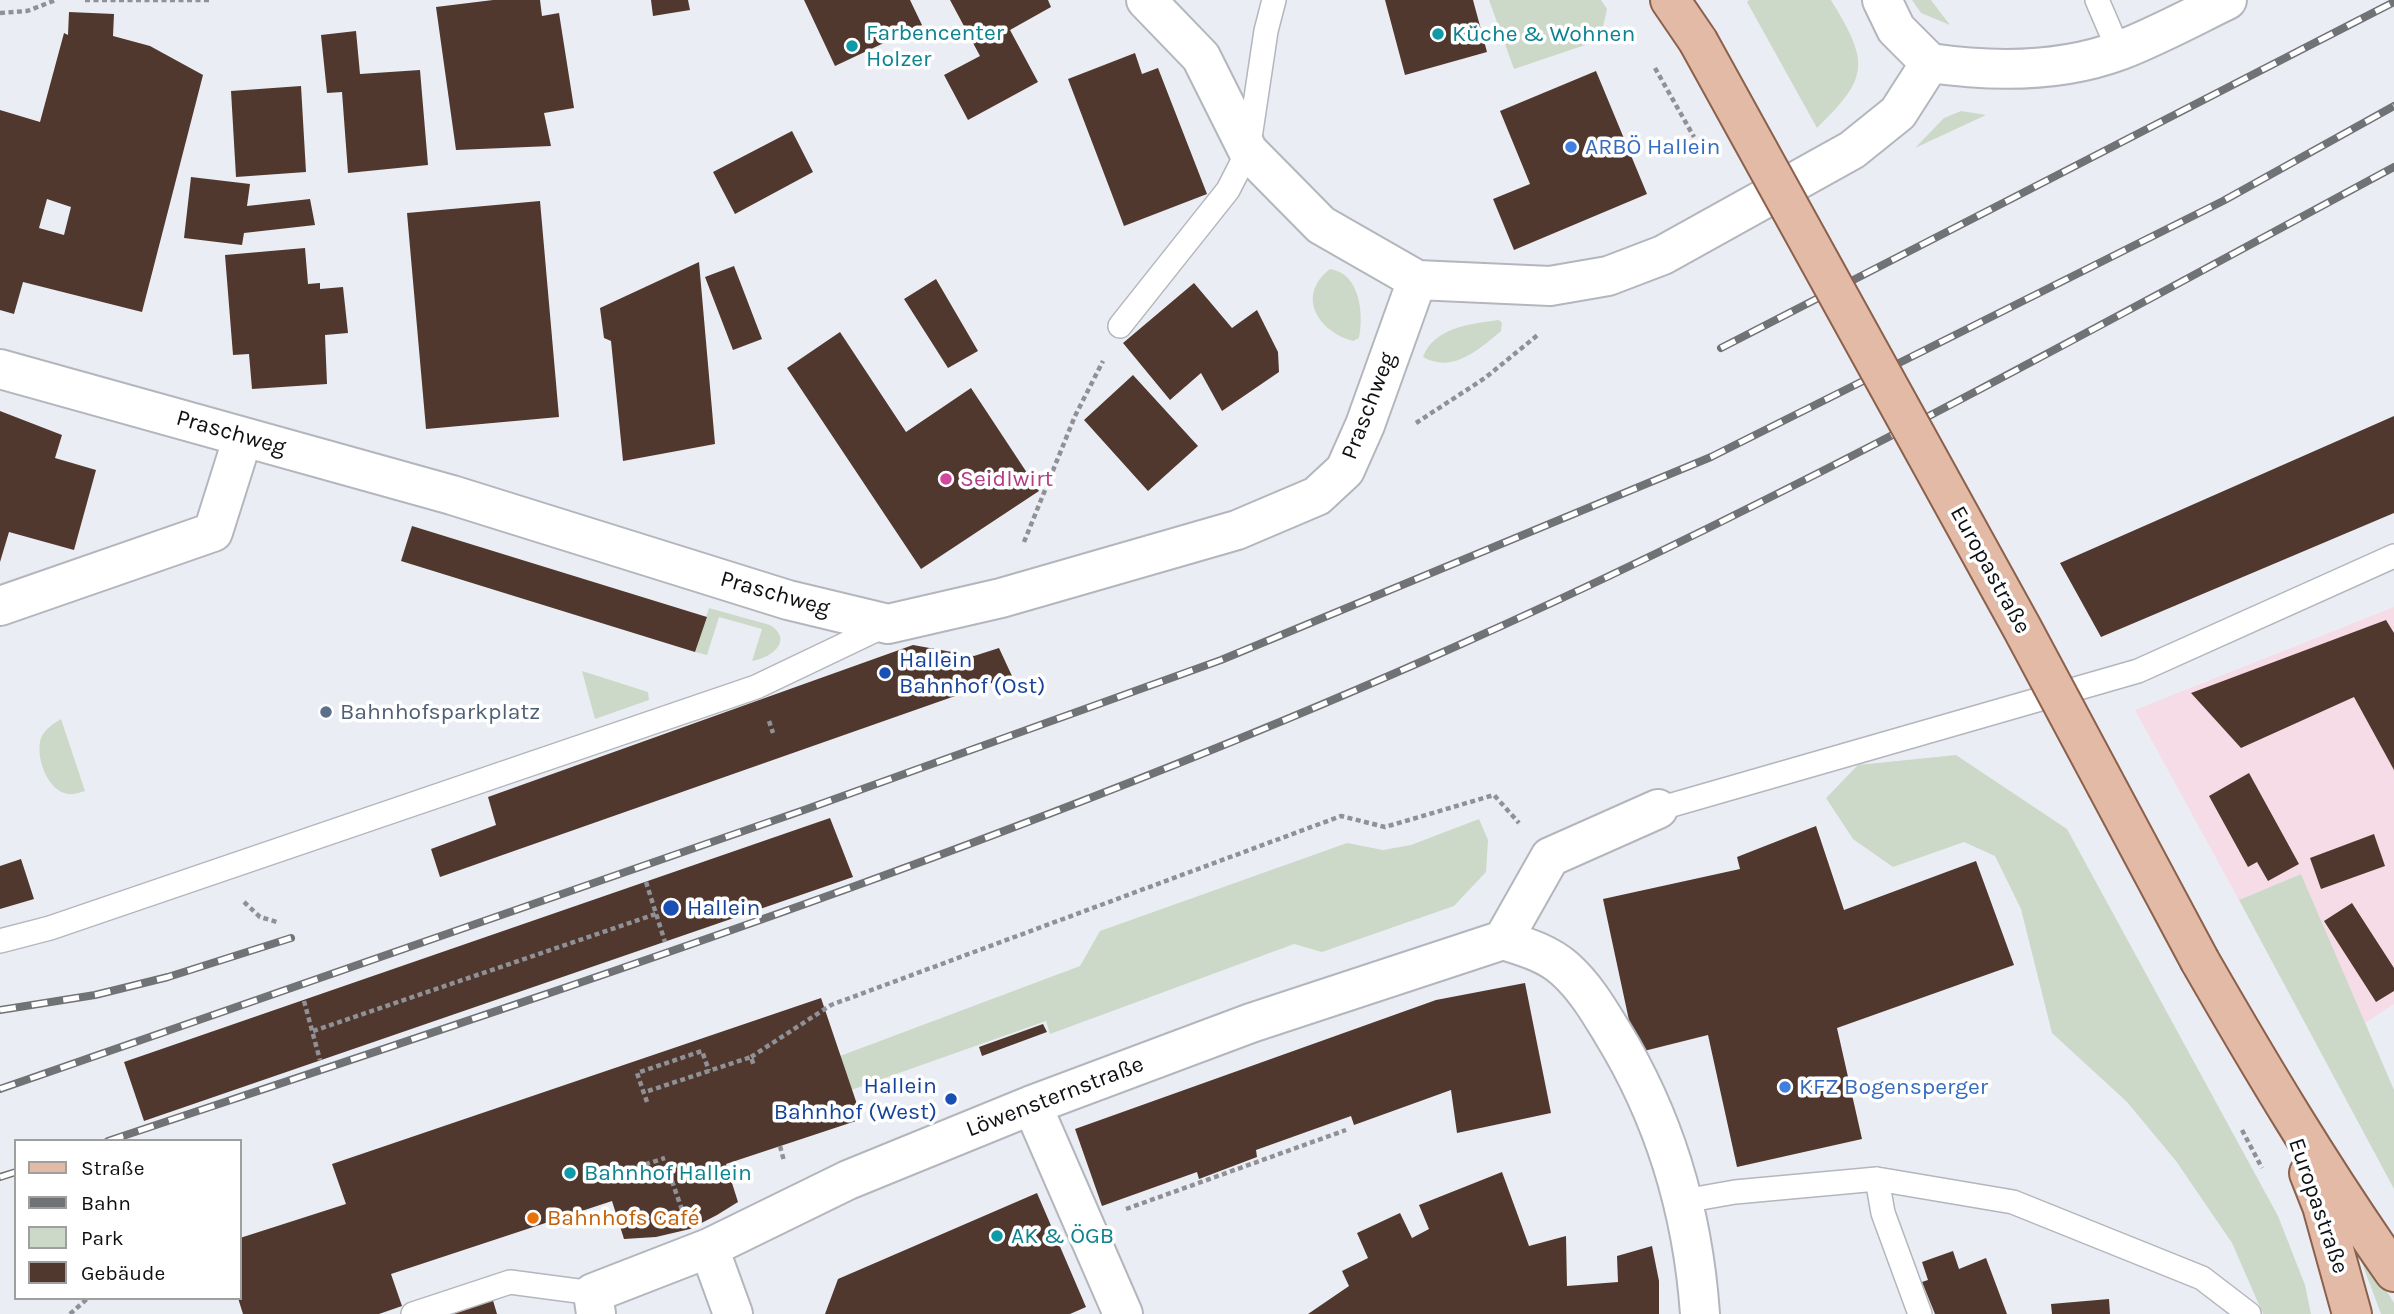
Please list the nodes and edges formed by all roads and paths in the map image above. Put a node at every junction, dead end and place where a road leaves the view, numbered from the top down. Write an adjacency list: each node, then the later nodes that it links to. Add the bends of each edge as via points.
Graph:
1 (56, 0): 11 (path, via 27,11)
2 (85, 0): 3 (path)
3 (211, 0)
4 (1146, 0): 15 (street, via 1201,57)
5 (1274, 0): 15 (lane)
6 (1670, 0): 12 (main road, Europastraße)
7 (1684, 0): 12 (main road, Europastraße)
8 (1882, 0): 14 (street, via 1896,29)
9 (2097, 0): 13 (lane)
10 (2227, 0): 13 (street)
11 (0, 13)
12 (1698, 41): 40 (main road, Europastraße, bridge)
13 (2119, 51): 14 (street, via 2050,66 1997,70)
14 (1930, 63): 16 (street, via 1898,113 1852,150 1663,254 1608,276 1550,286)
15 (1248, 151): 16 (street, via 1321,225); 17 (lane, via 1228,190)
16 (1417, 280): 23 (street, Praschweg, via 1345,470 1317,496 1237,530)
17 (1120, 326): 23 (path, via 1075,416)
18 (1547, 327): 20 (path, via 1485,377)
19 (0, 369): 21 (street, Praschweg)
20 (1415, 424)
21 (243, 437): 24 (street, via 213,532); 25 (street, Praschweg, via 452,495 788,600)
22 (2394, 556): 26 (lane, via 2137,671)
23 (1001, 598): 25 (street, Praschweg)
24 (0, 606)
25 (888, 624): 31 (lane, via 756,687 50,928)
26 (1658, 809): 27 (street)
27 (1550, 857): 30 (street); 35 (path, via 1494,795 1385,827 1341,816 831,1005)
28 (646, 882): 29 (path)
29 (656, 914): 32 (path); 34 (path)
30 (1503, 940): 42 (street, Löwensternstraße, via 1251,1023); 50 (street, via 1534,949 1563,967 1587,992 1651,1103)
31 (0, 941)
32 (665, 942)
33 (304, 1001): 34 (path)
34 (313, 1031): 36 (path)
35 (751, 1056): 37 (path); 38 (path)
36 (320, 1060)
37 (754, 1066)
38 (709, 1071): 39 (path); 41 (path, via 702,1051 637,1073)
39 (648, 1091)
40 (2280, 1100): 54 (main road, Europastraße); 64 (main road, Europastraße, via 2322,1206)
41 (646, 1102)
42 (1032, 1105): 52 (street); 53 (street, Löwensternstraße, via 848,1180)
43 (2237, 1121): 49 (path)
44 (1346, 1130): 52 (path, via 1146,1201)
45 (665, 1158): 46 (path)
46 (637, 1167)
47 (1877, 1178): 50 (lane); 62 (lane, via 1883,1213); 63 (lane, via 2013,1202 2202,1278)
48 (672, 1181): 51 (path)
49 (2269, 1181)
50 (1684, 1200): 61 (street)
51 (683, 1212)
52 (1085, 1228): 60 (street)
53 (709, 1248): 56 (street, Löwensternstraße); 59 (street)
54 (2394, 1272)
55 (86, 1300): 57 (path)
56 (594, 1303): 58 (lane, Löwensternstraße, via 510,1282)
57 (70, 1314)
58 (413, 1314)
59 (733, 1314)
60 (1123, 1314)
61 (1700, 1314)
62 (1920, 1314)
63 (2249, 1314)
64 (2353, 1314)

